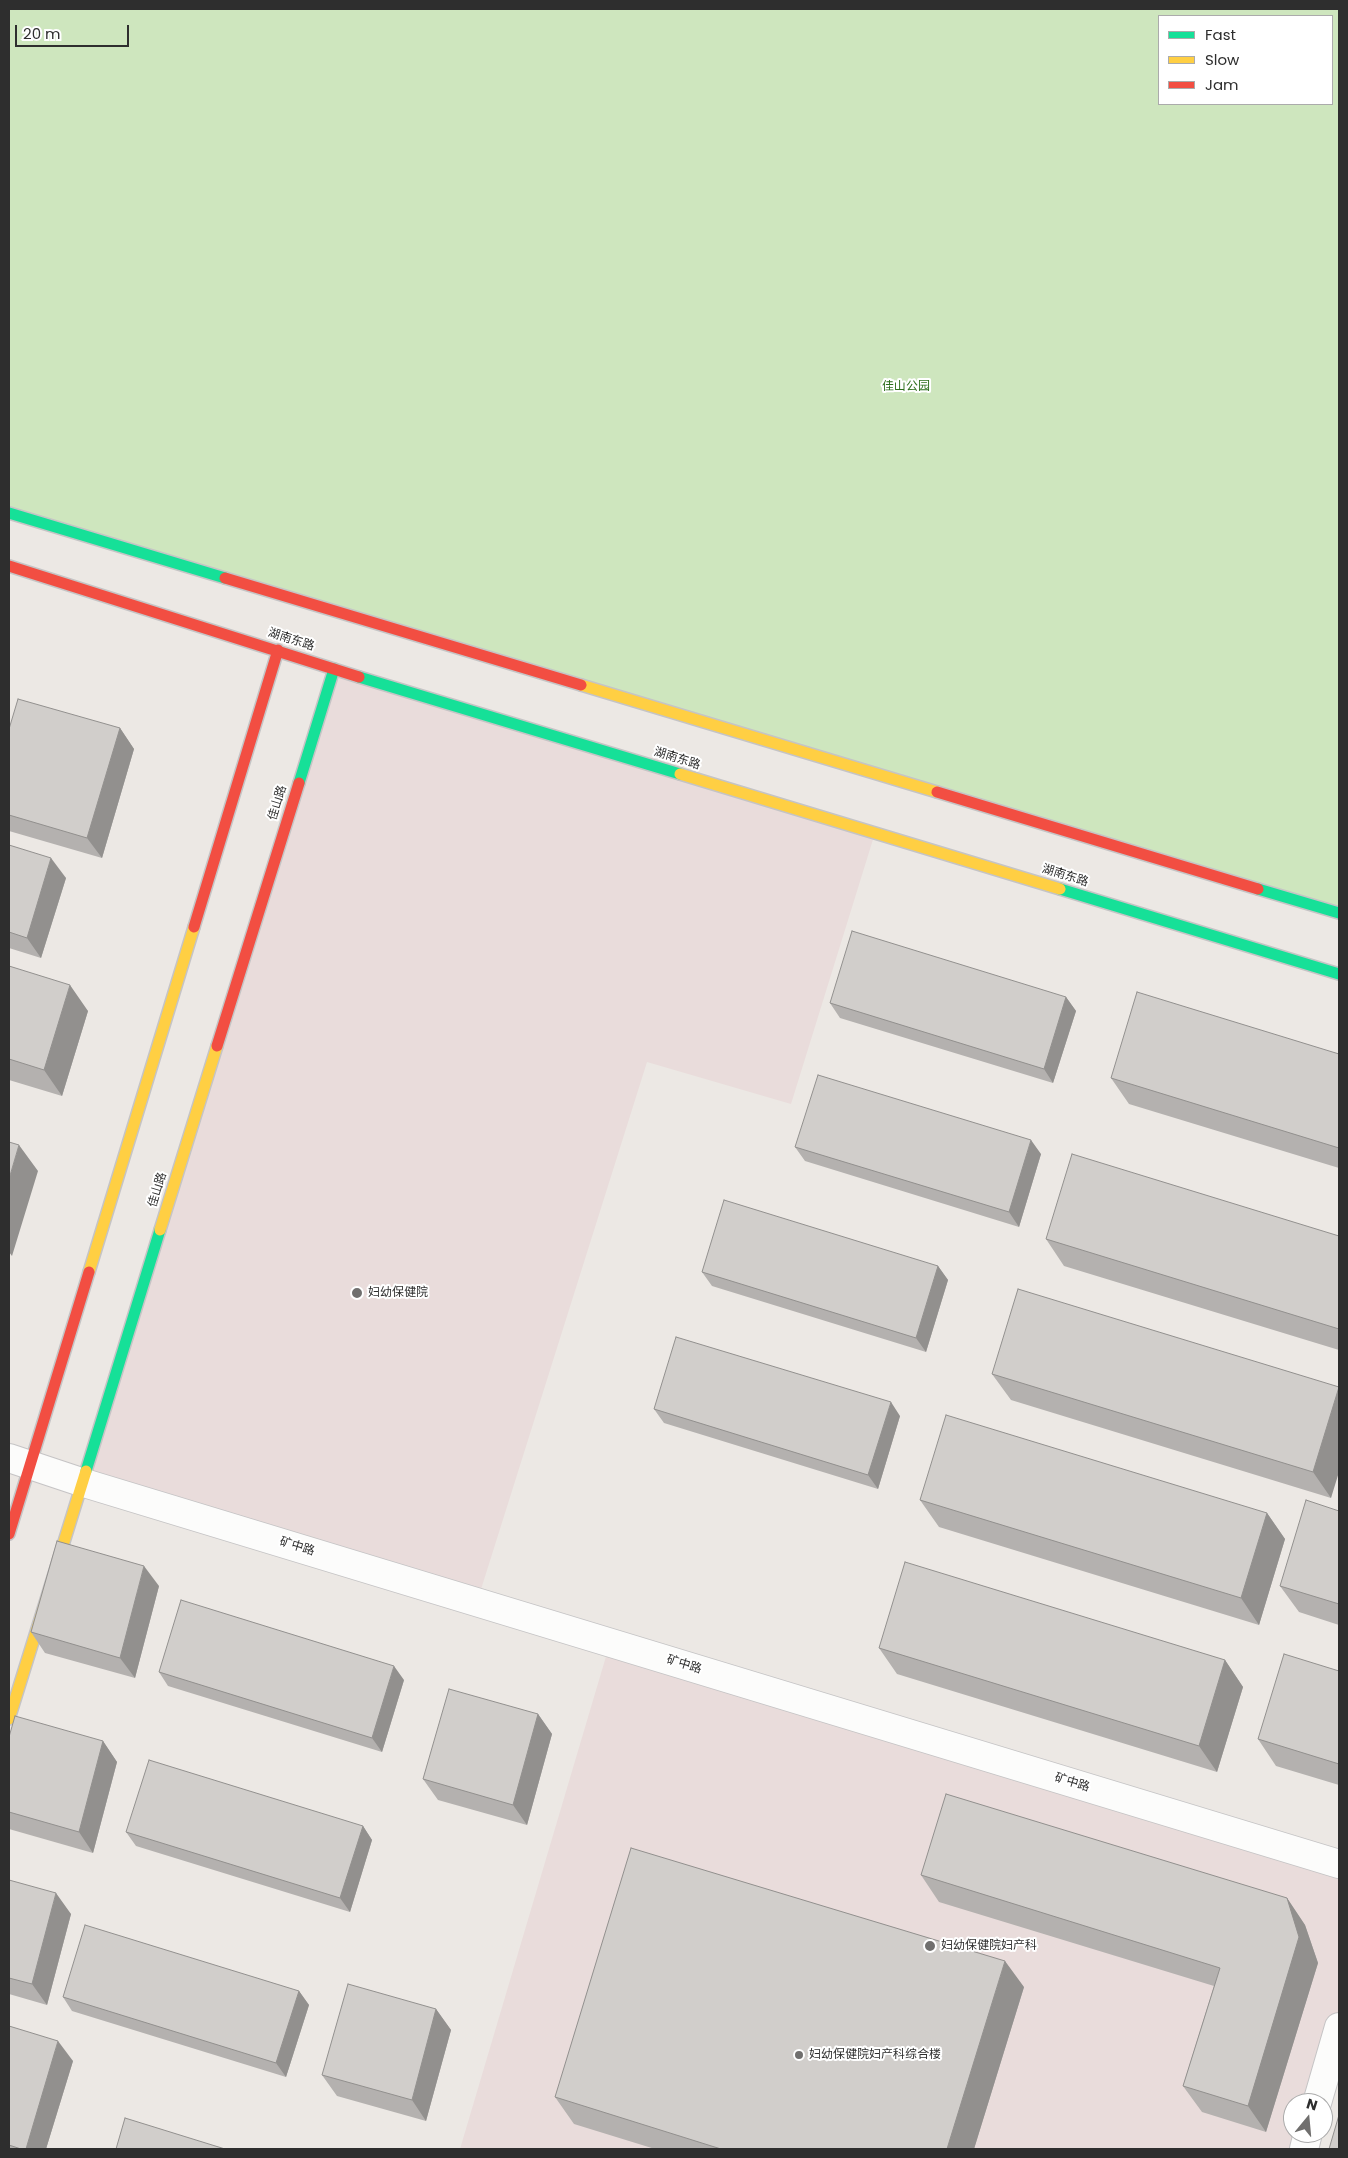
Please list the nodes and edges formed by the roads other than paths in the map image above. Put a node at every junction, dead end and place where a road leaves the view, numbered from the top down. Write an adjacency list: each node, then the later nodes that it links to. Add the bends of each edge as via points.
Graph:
1 (9, 513): 5 (main road)
2 (9, 566): 3 (main road, 湖南东路)
3 (278, 650): 4 (main road, 湖南东路); 7 (main road)
4 (334, 669): 6 (main road, 湖南东路); 8 (main road, 佳山路)
5 (1339, 913)
6 (1339, 974)
7 (20, 1461): 8 (street, 矿中路); 9 (main road)
8 (82, 1482): 10 (main road, 佳山路); 11 (street, 矿中路)
9 (9, 1534)
10 (9, 1719)
11 (1339, 1864)
12 (1339, 2027): 13 (street)
13 (1320, 2093)

